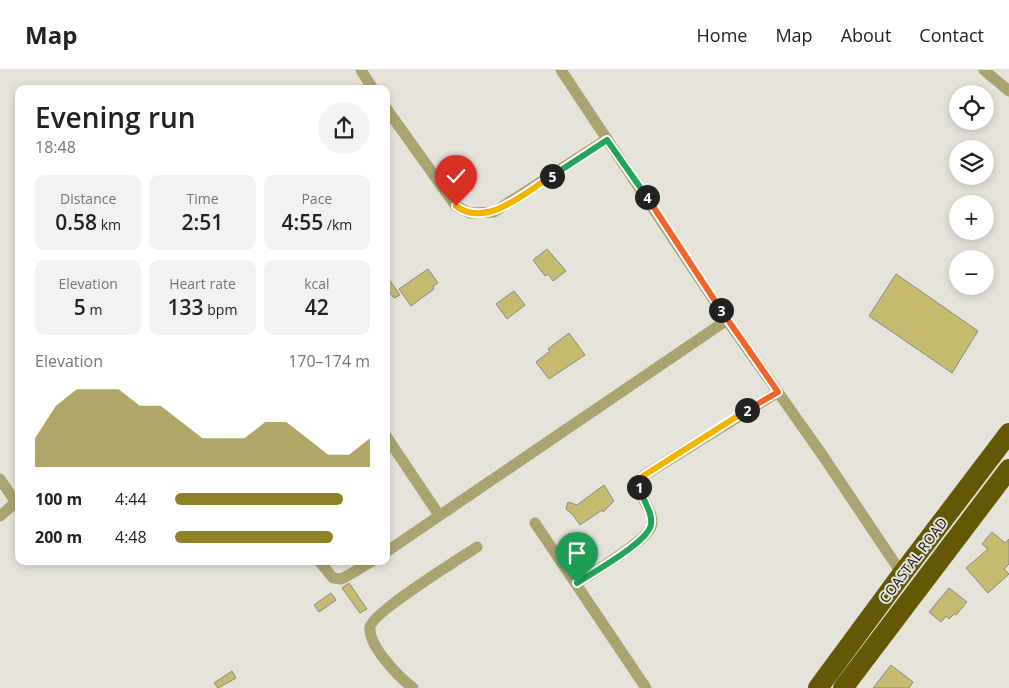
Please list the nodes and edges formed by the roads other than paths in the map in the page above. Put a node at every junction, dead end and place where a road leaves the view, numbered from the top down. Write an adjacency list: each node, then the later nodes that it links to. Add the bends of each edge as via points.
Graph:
1 (361, 70): 4 (street)
2 (561, 70): 7 (street)
3 (984, 70): 5 (street)
4 (370, 85)
5 (1009, 91)
6 (390, 114): 7 (street, via 456,206 470,213 494,212)
7 (607, 140): 8 (street)
8 (727, 320): 9 (street); 16 (street)
9 (778, 392): 23 (street); 24 (street, via 643,476 640,489 652,522 650,530 635,544)
10 (1009, 434): 23 (highway, COASTAL ROAD)
11 (390, 442): 16 (street)
12 (1007, 477): 28 (highway, COASTAL ROAD)
13 (0, 479): 14 (street)
14 (15, 502)
15 (15, 506): 17 (street)
16 (439, 515): 20 (street)
17 (0, 516)
18 (536, 523): 24 (street)
19 (476, 546): 25 (street, via 387,608 371,624 370,630 380,652 401,679)
20 (390, 549)
21 (322, 565): 22 (street, via 333,578 341,579)
22 (365, 565)
23 (902, 574): 27 (highway, COASTAL ROAD)
24 (577, 583): 26 (street)
25 (413, 688)
26 (646, 688)
27 (818, 688)
28 (843, 688)

